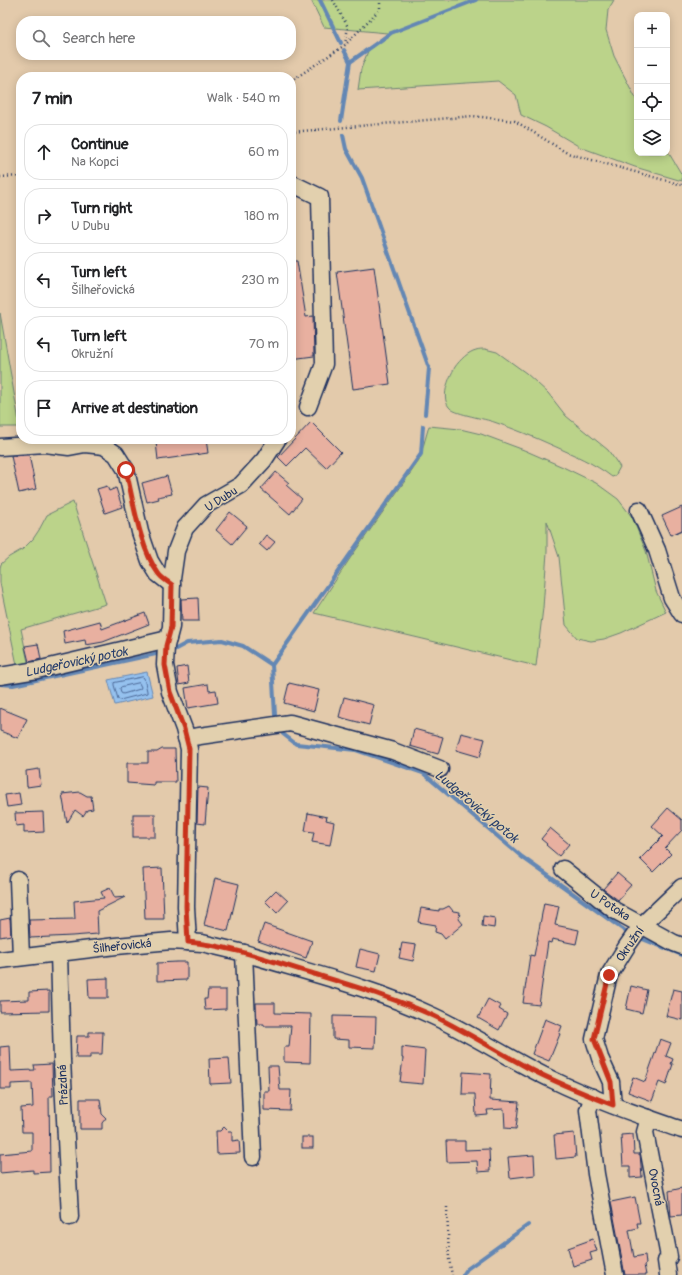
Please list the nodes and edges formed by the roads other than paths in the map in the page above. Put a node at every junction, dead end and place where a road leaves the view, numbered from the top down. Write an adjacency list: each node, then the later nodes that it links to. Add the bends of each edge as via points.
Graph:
1 (296, 185): 2 (street, via 320,197 324,364)
2 (308, 407)
3 (274, 444): 6 (street, U Dubu, via 264,460 241,485 206,505 186,528 176,551)
4 (0, 447): 6 (street, via 45,444 69,447 85,444 104,446 116,454 126,470 140,532 150,561 158,574)
5 (639, 510): 7 (street, via 657,550 672,598)
6 (172, 585): 8 (street, U Dubu, via 171,627)
7 (682, 614)
8 (168, 639): 9 (street, via 37,670); 10 (street, U Dubu, via 165,665 170,692)
9 (0, 676)
10 (186, 738): 11 (street, via 290,724 394,751); 16 (street, U Dubu, via 189,749 186,907)
11 (440, 769)
12 (563, 869): 15 (street, U Potoka, via 614,910)
13 (18, 880): 20 (street)
14 (682, 887): 15 (street, Okružní)
15 (642, 926): 17 (street, U Potoka); 23 (street, Okružní, via 609,975 594,1039 611,1082)
16 (188, 942): 18 (street, Šilheřovická, via 171,941); 19 (street, Šilheřovická)
17 (682, 946)
18 (59, 952): 20 (street, Šilheřovická); 27 (street, Prázdná)
19 (244, 952): 22 (street, Šilheřovická, via 404,1003 459,1028 554,1081); 26 (street)
20 (21, 957): 21 (street, Šilheřovická)
21 (0, 960)
22 (593, 1097): 23 (street, Šilheřovická); 28 (street, via 588,1110 595,1167)
23 (613, 1105): 24 (street, Šilheřovická)
24 (649, 1118): 25 (street, Šilheřovická); 29 (street, Ovocná, via 645,1132 669,1257 666,1261)
25 (682, 1130)
26 (253, 1157)
27 (70, 1217)
28 (615, 1275)
29 (668, 1275)

